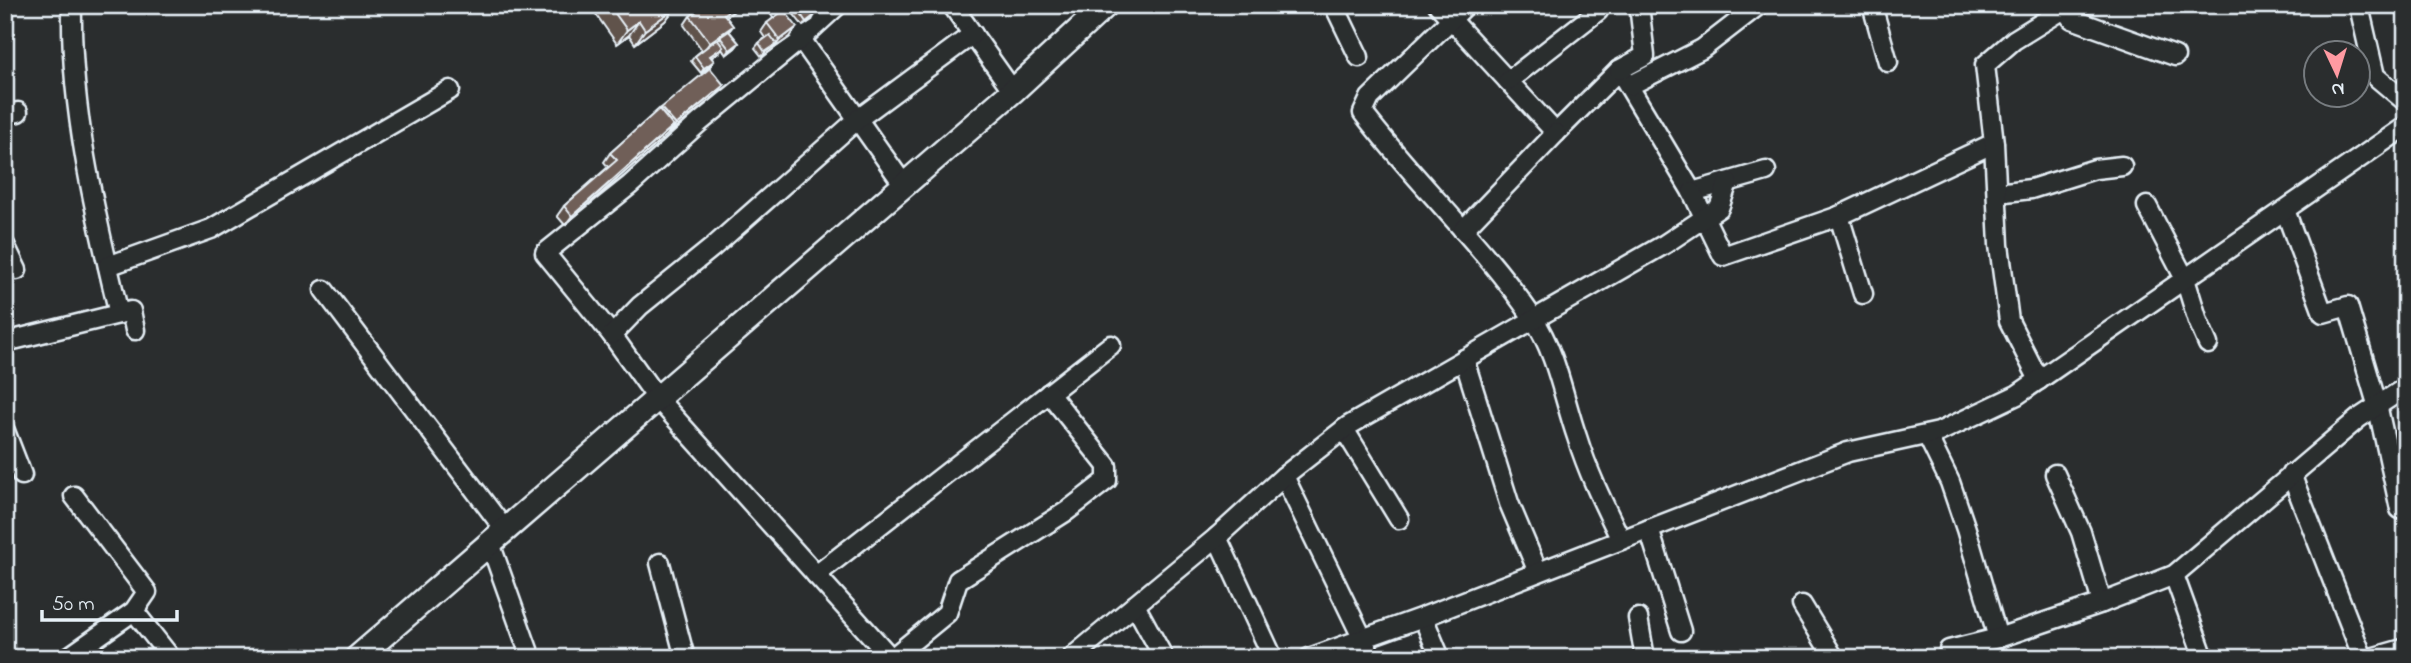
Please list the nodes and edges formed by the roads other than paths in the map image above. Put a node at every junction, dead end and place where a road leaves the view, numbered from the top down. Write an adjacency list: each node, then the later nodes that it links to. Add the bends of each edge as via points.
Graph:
1 (72, 5): 45 (street, via 71,47 79,109)
2 (777, 5): 17 (street)
3 (838, 5): 17 (street)
4 (952, 5): 16 (street)
5 (1106, 5): 27 (street)
6 (1334, 5): 19 (street)
7 (1438, 5): 15 (street)
8 (1466, 5): 15 (street)
9 (1597, 5): 23 (street, via 1598,11)
10 (1639, 5): 21 (street, via 1645,56)
11 (1759, 5): 24 (street, via 1702,49)
12 (1872, 5): 20 (street)
13 (2363, 6): 25 (street, via 2375,76)
14 (2064, 7): 18 (street, via 2072,19); 32 (street, via 1985,65)
15 (1452, 20): 23 (street); 43 (street, via 1370,98 1363,113)
16 (972, 34): 27 (street); 29 (street)
17 (801, 39): 29 (street); 53 (street, via 545,253)
18 (2175, 56)
19 (1359, 57)
20 (1888, 62)
21 (1619, 69): 24 (street); 31 (street)
22 (2406, 79): 25 (street)
23 (1508, 81): 31 (street)
24 (1629, 86): 37 (street)
25 (2388, 87): 28 (street)
26 (450, 90): 45 (street, via 211,229)
27 (1013, 91): 36 (street)
28 (2406, 102)
29 (858, 119): 36 (street); 53 (street, via 639,306)
30 (2406, 126): 40 (street)
31 (1556, 133): 43 (street)
32 (1994, 143): 38 (street); 41 (street)
33 (2122, 166): 38 (street, via 2095,169 2031,189)
34 (1766, 171): 35 (street)
35 (1728, 181): 37 (street); 42 (street, via 1719,208)
36 (904, 185): 61 (street)
37 (1692, 192): 42 (street)
38 (1997, 192): 58 (street, via 2009,321)
39 (2147, 206): 47 (street)
40 (2285, 210): 47 (street); 62 (street, via 2323,313 2348,306)
41 (1839, 216): 42 (street, via 1723,257); 49 (street)
42 (1704, 218): 51 (street)
43 (1464, 230): 51 (street)
44 (5, 245): 46 (street)
45 (108, 266): 50 (street)
46 (17, 270)
47 (2185, 279): 55 (street); 58 (street)
48 (324, 290): 74 (street)
49 (1863, 294)
50 (119, 314): 52 (street, via 131,312); 54 (street)
51 (1534, 319): 57 (street); 76 (street, via 1555,359 1577,439)
52 (135, 330)
53 (612, 335): 61 (street)
54 (5, 342)
55 (2208, 344)
56 (1111, 345): 60 (street)
57 (1464, 359): 63 (street); 78 (street, via 1509,503)
58 (2039, 380): 65 (street, via 2017,396)
59 (2406, 387): 62 (street)
60 (1049, 393): 79 (street); 98 (street, via 1107,466 1107,480 958,580 947,613)
61 (657, 398): 74 (street); 79 (street)
62 (2377, 404): 67 (street); 71 (street)
63 (1344, 429): 69 (street); 72 (street)
64 (5, 431): 68 (street)
65 (1927, 435): 73 (street, via 1848,452); 89 (street, via 1950,482)
66 (2055, 474): 81 (street, via 2081,532)
67 (2291, 474): 80 (street); 107 (street)
68 (22, 475)
69 (1284, 476): 75 (street); 88 (street)
70 (74, 496): 84 (street, via 147,592)
71 (2400, 509)
72 (1399, 519)
73 (1649, 529): 76 (street); 87 (street)
74 (497, 537): 95 (street); 96 (street)
75 (1217, 537): 82 (street); 100 (street)
76 (1621, 540): 78 (street)
77 (660, 563): 97 (street)
78 (1538, 572): 85 (street)
79 (816, 575): 98 (street)
80 (2174, 575): 81 (street); 106 (street)
81 (2102, 603): 89 (street)
82 (1135, 605): 91 (street); 99 (street)
83 (1802, 605): 92 (street)
84 (134, 611): 93 (street); 94 (street)
85 (1423, 617): 88 (street); 103 (street)
86 (1638, 618): 104 (street)
87 (1681, 631)
88 (1363, 638): 101 (street); 102 (street)
89 (1997, 638): 105 (street, via 1949,650)
90 (2406, 648): 108 (street)
91 (1079, 655)
92 (1829, 657)
93 (67, 658)
94 (171, 658)
95 (357, 658)
96 (531, 658)
97 (685, 658)
98 (891, 658)
99 (1164, 658)
100 (1273, 658)
101 (1309, 658)
102 (1371, 658)
103 (1440, 658)
104 (1645, 658)
105 (1952, 658)
106 (2204, 658)
107 (2363, 658)
108 (2371, 658)

